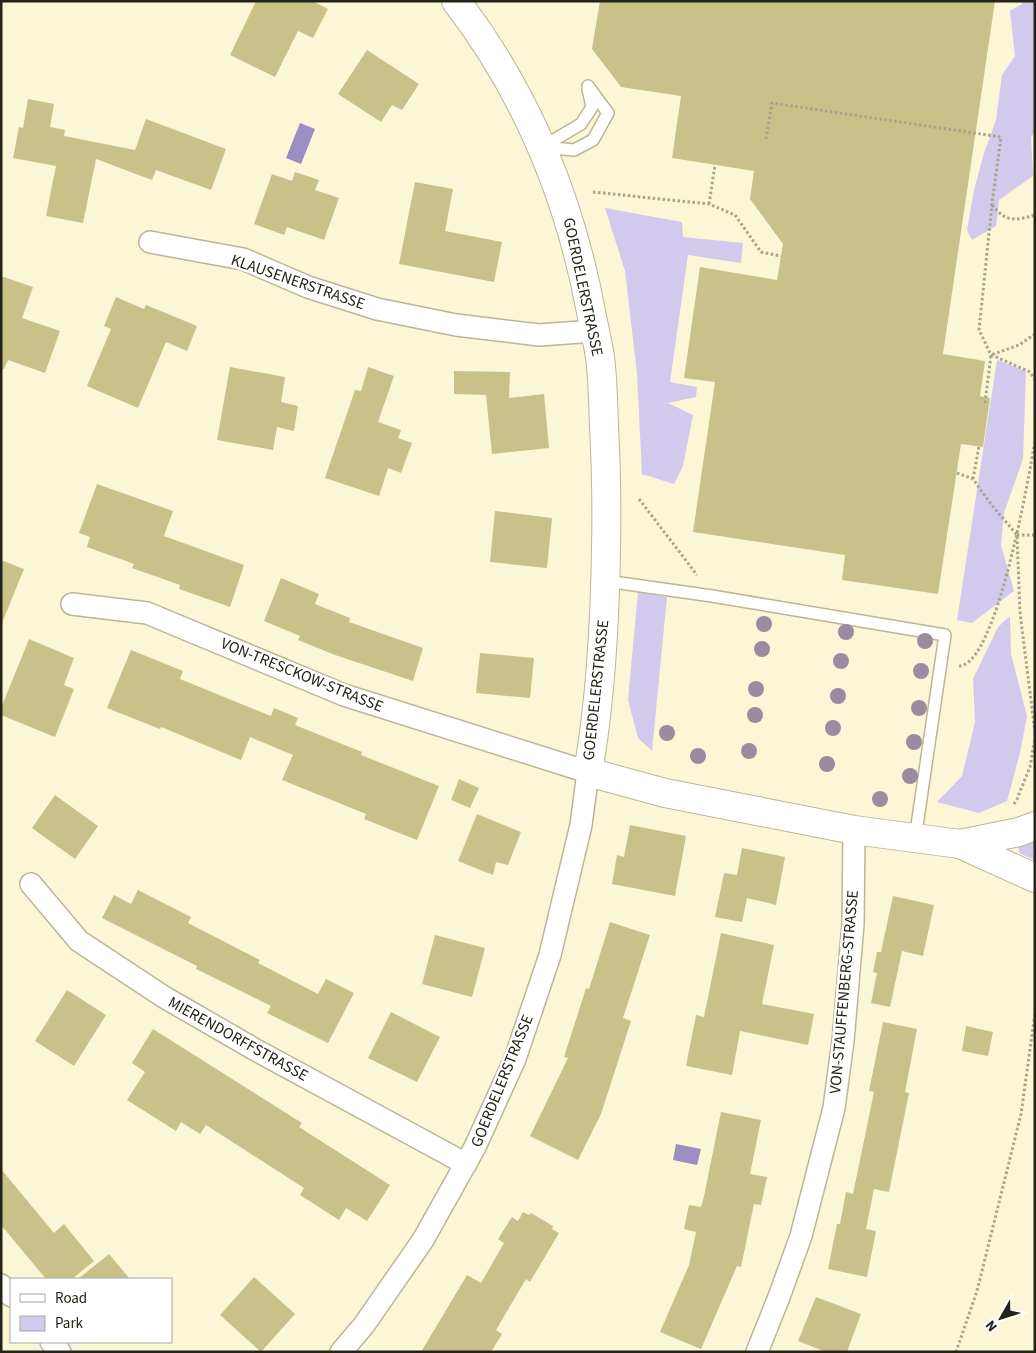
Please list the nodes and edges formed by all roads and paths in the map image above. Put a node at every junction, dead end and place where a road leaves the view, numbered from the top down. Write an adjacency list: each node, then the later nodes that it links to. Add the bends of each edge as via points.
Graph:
1 (456, 1): 3 (main road, GOERDELERSTRASSE, via 502,69)
2 (766, 140): 7 (path, via 772,103 1001,138)
3 (542, 147): 3 (lane, via 574,150 593,140 608,113 588,86 592,107 581,124); 11 (main road, GOERDELERSTRASSE, via 568,215)
4 (715, 165): 6 (path)
5 (594, 192): 6 (path)
6 (709, 204): 10 (path, via 735,215 761,252)
7 (992, 204): 8 (path, via 1000,215 1016,220); 13 (path, via 980,330)
8 (1035, 215)
9 (150, 242): 11 (street, KLAUSENERSTRASSE, via 243,259 308,287 377,309 447,323 539,335)
10 (781, 256)
11 (595, 332): 23 (main road, GOERDELERSTRASSE, via 604,414)
12 (1035, 334): 13 (path, via 1018,345)
13 (991, 355): 14 (path, via 1030,372); 15 (path)
14 (1035, 380)
15 (985, 403)
16 (1035, 441): 21 (path)
17 (979, 446): 19 (path)
18 (956, 473): 19 (path)
19 (973, 480): 21 (path)
20 (638, 499): 24 (path)
21 (1017, 535): 22 (path); 26 (path, via 990,627 981,646 973,659 963,666); 27 (path, via 1020,613)
22 (1035, 535)
23 (606, 581): 24 (lane); 29 (main road, GOERDELERSTRASSE, via 599,690)
24 (712, 596): 26 (lane, via 945,635)
25 (72, 604): 29 (street, VON-TRESCKOW-STRASSE, via 147,613 344,695)
26 (941, 662): 33 (lane)
27 (1035, 732)
28 (1035, 738): 30 (path, via 1030,767)
29 (588, 772): 32 (main road, via 665,793); 38 (street, GOERDELERSTRASSE, via 581,825 550,955 515,1059)
30 (1011, 807)
31 (1035, 826): 34 (main road)
32 (854, 830): 33 (main road); 42 (street, VON-STAUFFENBERG-STRASSE, via 853,924 834,1108 800,1236)
33 (916, 839): 34 (main road)
34 (960, 844): 35 (main road)
35 (1035, 878)
36 (31, 884): 38 (street, MIERENDORFFSTRASSE, via 79,941 164,997)
37 (1035, 1013): 43 (path, via 1021,1114 977,1291)
38 (466, 1164): 41 (street, GOERDELERSTRASSE, via 423,1240)
39 (1, 1285): 40 (street)
40 (10, 1295)
41 (342, 1352)
42 (757, 1352)
43 (956, 1352)

